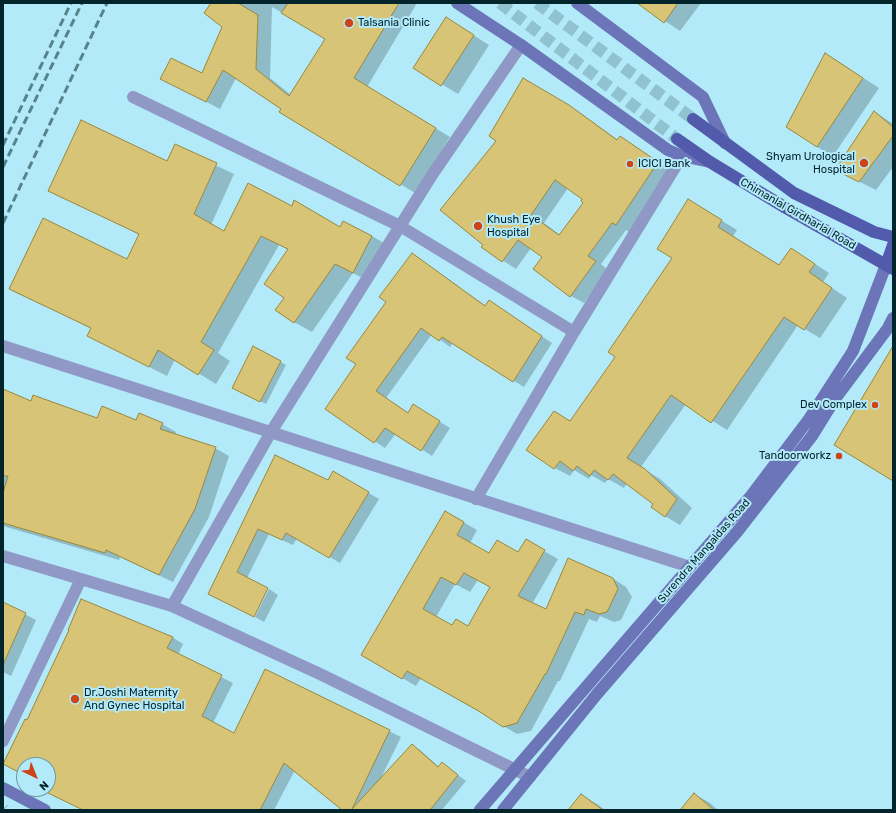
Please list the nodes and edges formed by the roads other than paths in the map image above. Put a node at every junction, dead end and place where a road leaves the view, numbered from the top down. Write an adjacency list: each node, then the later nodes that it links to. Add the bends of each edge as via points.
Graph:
1 (457, 3): 3 (main road)
2 (576, 3): 7 (main road, via 703,97)
3 (521, 45): 8 (main road, via 668,150); 10 (street)
4 (133, 97): 10 (street)
5 (693, 119): 7 (main road, Chimanlal Girdharlal Road)
6 (677, 139): 9 (main road, Chimanlal Girdharlal Road)
7 (725, 143): 11 (main road, Chimanlal Girdharlal Road, via 794,193 874,232)
8 (682, 156): 9 (main road); 15 (street)
9 (710, 162): 13 (main road, Chimanlal Girdharlal Road)
10 (400, 226): 15 (street); 17 (street)
11 (893, 237)
12 (893, 245): 13 (main road)
13 (889, 267): 20 (main road, Surendra Mangaldas Road, via 853,351 809,419 750,497)
14 (893, 318): 25 (main road, Surendra Mangaldas Road, via 812,436 738,532 597,694)
15 (574, 332): 18 (street)
16 (3, 346): 17 (street)
17 (271, 432): 18 (street); 22 (street)
18 (476, 498): 20 (street)
19 (3, 556): 21 (street)
20 (690, 567): 24 (main road, Surendra Mangaldas Road)
21 (81, 579): 22 (street); 23 (street)
22 (172, 606): 24 (street)
23 (3, 741)
24 (515, 768): 25 (street); 28 (main road, Surendra Mangaldas Road)
25 (530, 777): 29 (main road, Surendra Mangaldas Road)
26 (3, 788): 27 (main road)
27 (45, 810)
28 (480, 810)
29 (503, 810)

